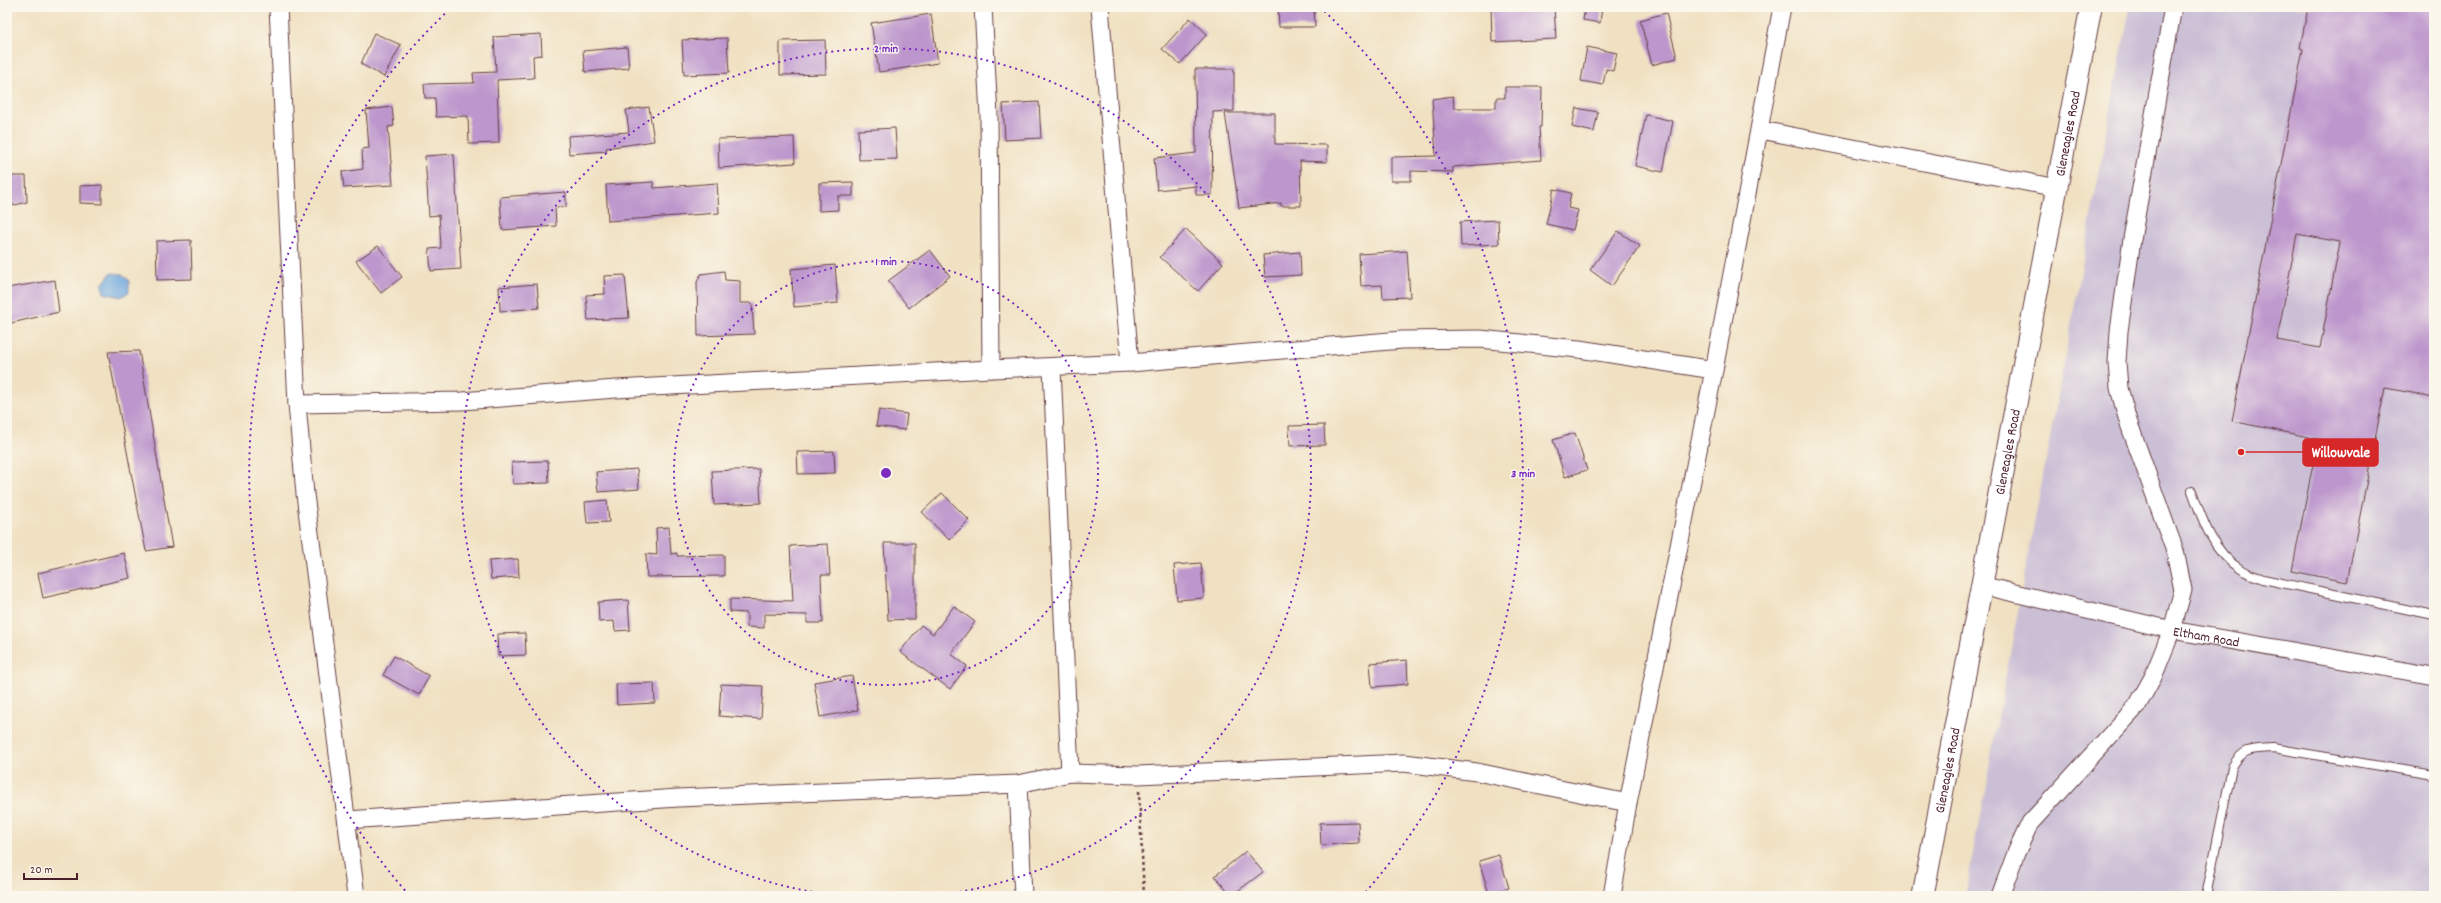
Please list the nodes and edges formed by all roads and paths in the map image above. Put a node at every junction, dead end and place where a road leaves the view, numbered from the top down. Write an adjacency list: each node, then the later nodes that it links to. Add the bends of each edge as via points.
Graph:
1 (278, 7): 13 (street)
2 (983, 7): 11 (street, via 989,115)
3 (1100, 7): 9 (street)
4 (1782, 7): 7 (street)
5 (2091, 7): 8 (street, Gleneagles Road)
6 (2173, 7): 17 (street, via 2132,239 2117,362 2119,388 2128,421 2175,551 2183,590)
7 (1761, 130): 8 (street); 12 (street)
8 (2058, 188): 15 (street, Gleneagles Road)
9 (1130, 363): 10 (street); 12 (street, via 1402,340 1480,339 1579,349)
10 (1052, 368): 11 (street); 19 (street)
11 (991, 369): 13 (street, via 616,389 462,401)
12 (1714, 370): 23 (street)
13 (297, 404): 24 (street, via 305,494)
14 (2192, 491): 16 (lane, via 2206,529 2222,553 2240,569 2263,579)
15 (1980, 585): 17 (street, Eltham Road); 29 (street, Gleneagles Road)
16 (2434, 615)
17 (2172, 630): 18 (street, Eltham Road); 30 (street, via 2153,677 2137,706 2030,823)
18 (2434, 676)
19 (1070, 773): 20 (street); 22 (street)
20 (1138, 775): 23 (street, via 1404,763 1477,772); 27 (path)
21 (2434, 775): 31 (lane, via 2273,748 2253,749 2240,754 2232,767)
22 (1018, 784): 24 (street, via 678,798); 26 (street)
23 (1628, 803): 28 (street)
24 (347, 820): 25 (street)
25 (356, 896)
26 (1023, 896)
27 (1144, 896)
28 (1612, 896)
29 (1923, 896)
30 (2000, 896)
31 (2206, 896)

